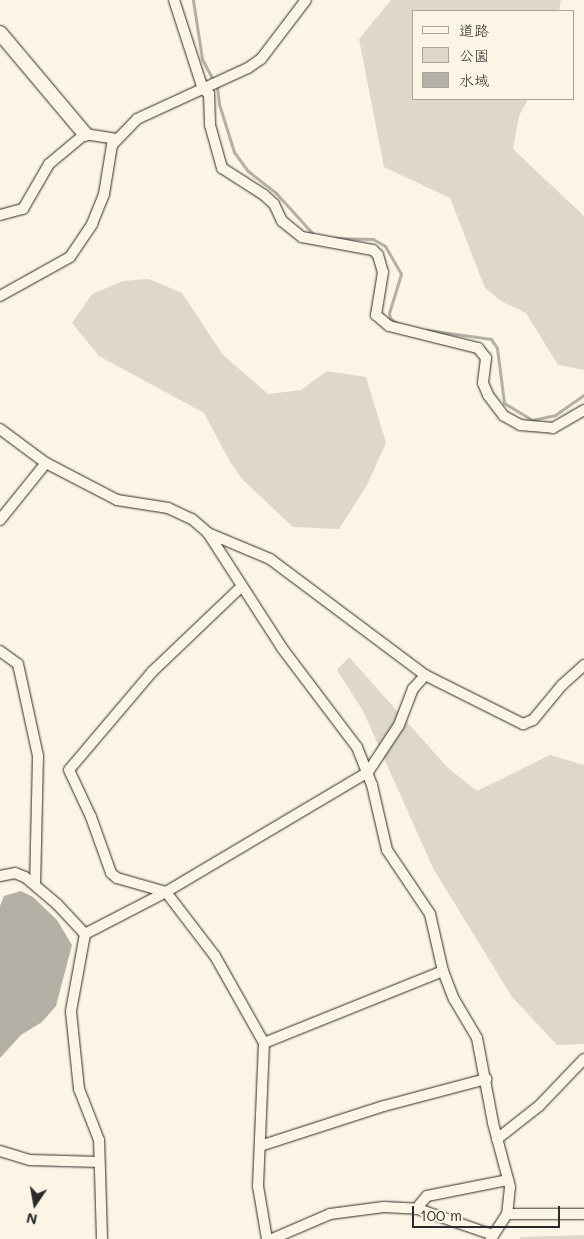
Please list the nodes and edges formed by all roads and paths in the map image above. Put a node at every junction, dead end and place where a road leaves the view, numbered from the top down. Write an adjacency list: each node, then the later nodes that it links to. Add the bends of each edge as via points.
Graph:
1 (174, 0): 4 (street)
2 (306, 0): 4 (street, via 261,59)
3 (0, 33): 5 (street)
4 (203, 89): 6 (street, via 137,120); 9 (street, via 209,94 210,125 222,168 264,195 274,204 282,221 302,237 364,246 378,255 383,272 376,314 381,320 405,331 478,348 486,358 483,382 496,411 520,425 553,428)
5 (85, 134): 6 (street); 7 (street, via 49,164 22,209)
6 (117, 139): 8 (street, via 112,145 104,194 92,224 70,257)
7 (0, 215)
8 (0, 296)
9 (584, 410)
10 (0, 429): 11 (street)
11 (46, 463): 12 (street); 13 (street, via 117,500 168,508 192,519)
12 (0, 520)
13 (208, 533): 14 (street); 17 (street, via 270,559)
14 (241, 587): 18 (street, via 282,648 357,747); 21 (street, via 152,672 69,770 91,817 111,873 117,878)
15 (0, 651): 20 (street, via 18,664 38,756)
16 (584, 665): 17 (street, via 562,685 533,720 523,724)
17 (425, 674): 18 (street, via 413,689 399,725)
18 (368, 772): 21 (street); 23 (street, via 387,850 430,914)
19 (0, 876): 20 (street, via 15,873)
20 (34, 884): 22 (street)
21 (166, 892): 22 (street); 24 (street, via 215,956)
22 (85, 934): 30 (street, via 71,1010 80,1089 99,1140)
23 (443, 971): 24 (street); 26 (street, via 454,999 476,1038)
24 (264, 1042): 28 (street)
25 (584, 1059): 27 (street, via 539,1106)
26 (486, 1080): 27 (street); 28 (street, via 384,1106)
27 (497, 1139): 31 (street)
28 (260, 1146): 37 (street, via 258,1186)
29 (0, 1151): 30 (street, via 30,1160)
30 (99, 1162): 36 (street)
31 (508, 1180): 32 (street, via 427,1196); 33 (street)
32 (416, 1209): 35 (street); 38 (street, via 384,1207 330,1214)
33 (508, 1214): 34 (street); 35 (street)
34 (584, 1214)
35 (492, 1237)
36 (102, 1239)
37 (267, 1239)
38 (272, 1239)

